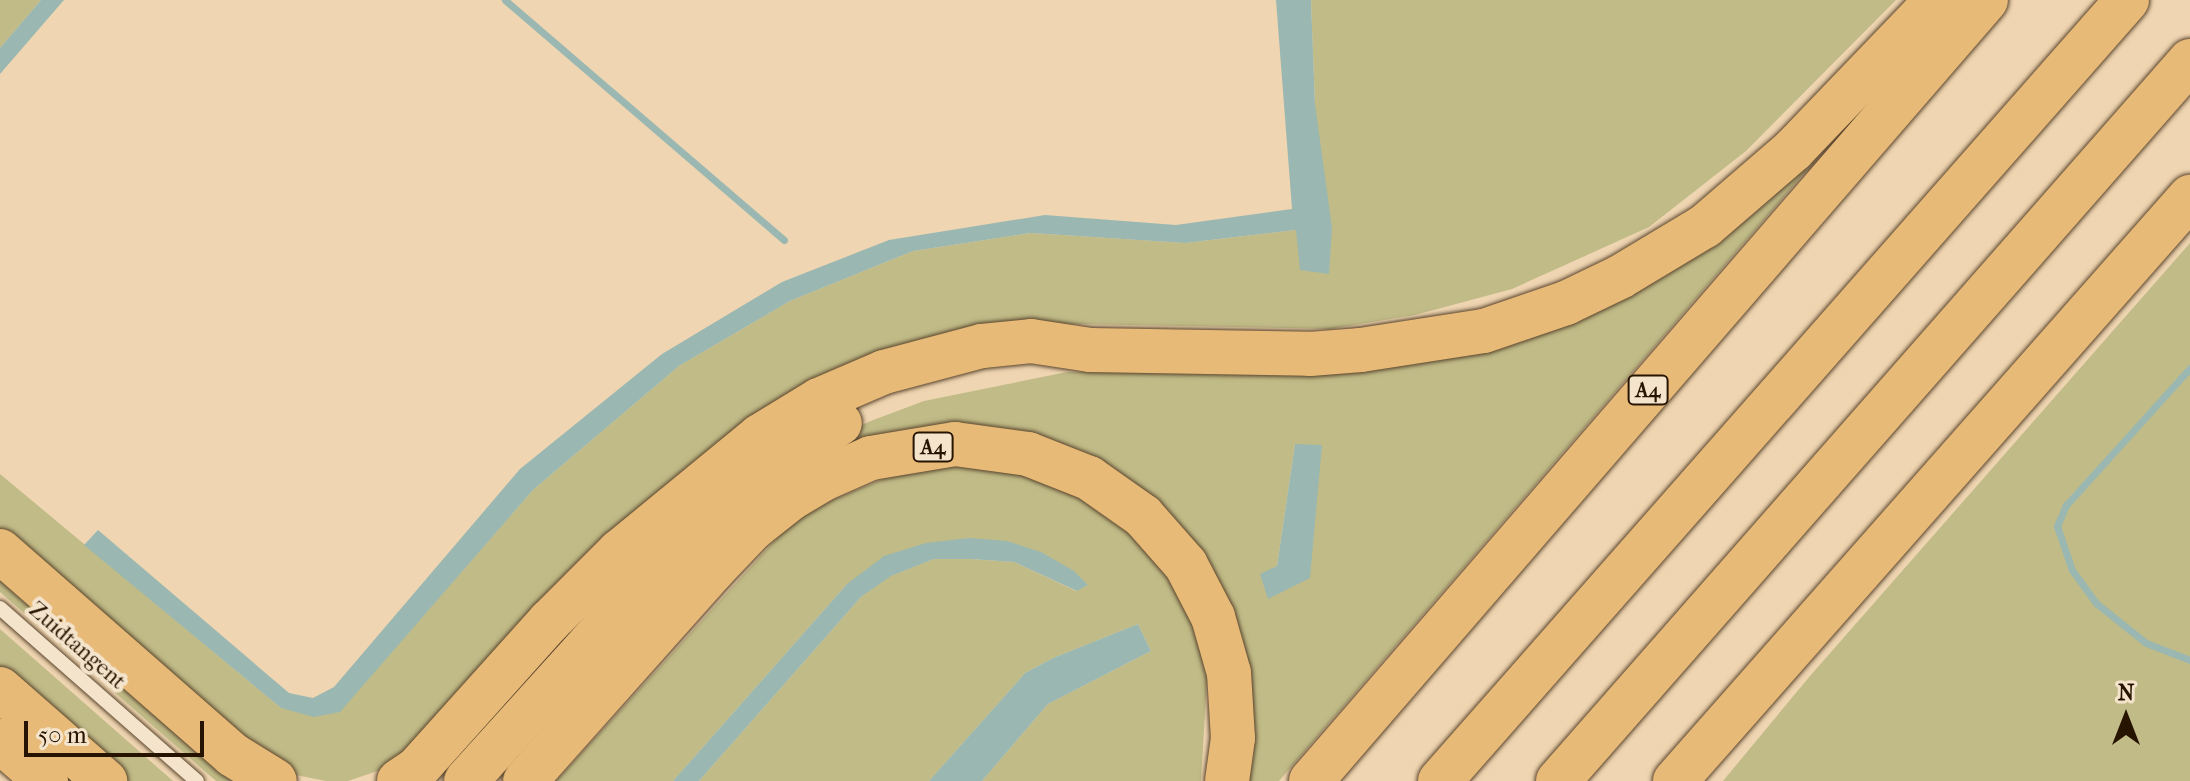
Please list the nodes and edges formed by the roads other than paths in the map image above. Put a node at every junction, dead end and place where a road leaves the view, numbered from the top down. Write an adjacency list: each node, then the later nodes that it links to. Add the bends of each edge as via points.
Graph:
1 (1937, 0): 6 (highway, via 1793,150 1705,226 1566,303 1484,331 1395,347 1310,354)
2 (1986, 0): 20 (highway, A4)
3 (2127, 0): 21 (highway)
4 (2190, 61): 22 (highway)
5 (2190, 197): 9 (highway)
6 (1090, 350): 16 (highway, via 1031,341 982,346 884,372 819,400 760,436 594,576 417,769); 17 (highway, via 940,377 821,433 767,469 665,561)
7 (0, 551): 15 (highway, via 233,755)
8 (0, 608): 14 (lane, Zuidtangent)
9 (1780, 662): 23 (highway); 24 (highway)
10 (0, 689): 13 (highway)
11 (0, 741): 12 (highway)
12 (46, 781)
13 (105, 781)
14 (197, 781)
15 (275, 781)
16 (399, 781)
17 (466, 781)
18 (525, 781): 19 (highway, A4, via 712,571 790,499 871,458 955,444 1028,454 1089,478 1143,516 1186,565 1213,617 1229,673 1233,738)
19 (1227, 781)
20 (1311, 781)
21 (1440, 781)
22 (1558, 781)
23 (1675, 781)
24 (1688, 781)

